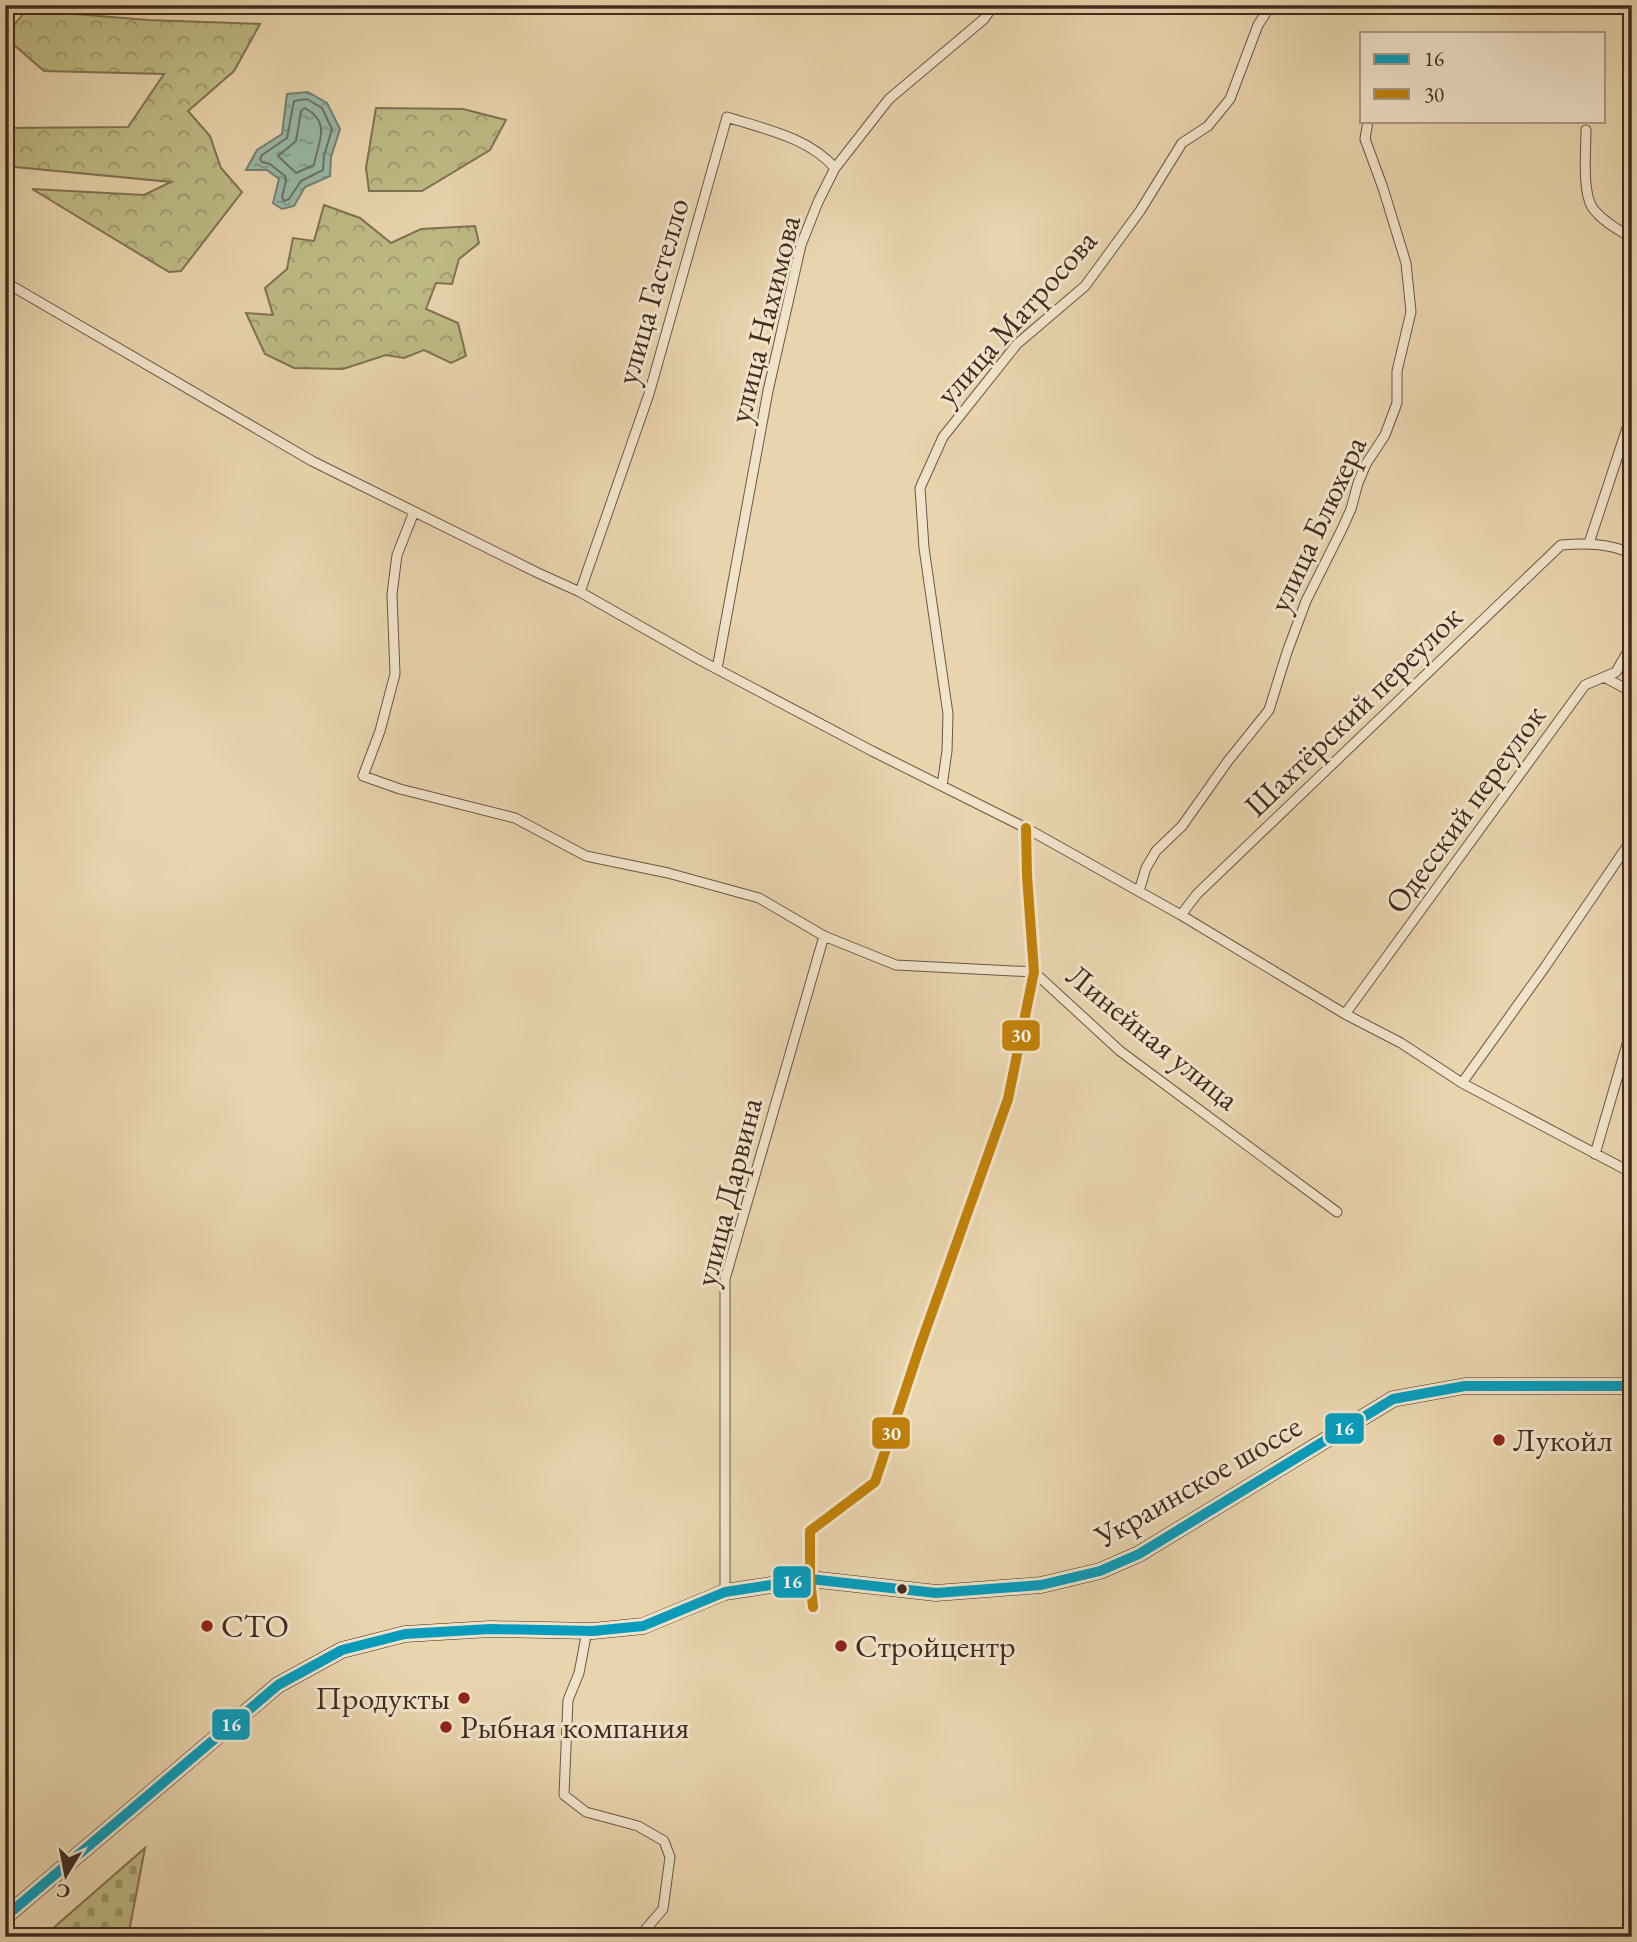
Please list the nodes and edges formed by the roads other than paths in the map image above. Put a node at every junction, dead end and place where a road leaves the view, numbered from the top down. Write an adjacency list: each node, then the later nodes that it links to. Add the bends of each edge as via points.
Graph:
1 (994, 5): 5 (street, улица Нахимова, via 984,19 889,99)
2 (1271, 5): 19 (street, улица Матросова, via 1258,25 1230,99 1208,126 1182,143 1085,286 1017,344 943,437 920,488 948,714)
3 (1368, 122): 22 (street, улица Блюхера, via 1365,139 1406,263 1411,312 1397,371 1397,403 1306,601 1269,709 1182,826 1156,851)
4 (1586, 130): 6 (street, via 1592,207 1627,235)
5 (835, 168): 14 (street, улица Гастелло, via 822,153 786,136 727,117 649,394); 16 (street, улица Нахимова, via 798,258 768,391)
6 (1632, 255)
7 (5, 282): 11 (street, via 312,461)
8 (1632, 338): 9 (street)
9 (1632, 380)
10 (1632, 413): 12 (street)
11 (414, 512): 14 (street); 24 (street, Линейная улица, via 397,555 392,594 395,674 363,776 515,818 586,856 759,898)
12 (1589, 543): 13 (street); 23 (street, Шахтёрский переулок, via 1561,545 1197,894)
13 (1632, 554)
14 (580, 592): 16 (street)
15 (1632, 644): 17 (street, Одесский переулок, via 1616,672)
16 (717, 669): 19 (street)
17 (1604, 677): 18 (street); 26 (street, Одесский переулок, via 1586,685)
18 (1632, 692)
19 (942, 786): 20 (street)
20 (1026, 828): 22 (street); 25 (street)
21 (1632, 839): 28 (street)
22 (1139, 891): 23 (street)
23 (1181, 915): 26 (street)
24 (824, 936): 25 (street, Линейная улица, via 896,965); 34 (street, улица Дарвина, via 724,1279)
25 (1034, 972): 31 (street, Линейная улица, via 1120,1051); 33 (street, via 1007,1098 875,1482 810,1531)
26 (1345, 1014): 28 (street)
27 (1632, 1027): 29 (street)
28 (1462, 1083): 29 (street)
29 (1595, 1154): 30 (street)
30 (1632, 1173)
31 (1338, 1212)
32 (1632, 1386): 33 (highway, Украинское шоссе, via 1465,1387 1393,1399 1139,1555 1100,1571 1041,1585 936,1592)
33 (810, 1578): 34 (highway, Украинское шоссе); 35 (street)
34 (725, 1592): 36 (highway, Украинское шоссе, via 643,1626)
35 (813, 1607)
36 (587, 1631): 37 (highway, Украинское шоссе, via 490,1629 405,1634 342,1650 278,1685); 38 (street, via 568,1700 564,1795 586,1812 638,1826 664,1841 670,1857 663,1909)
37 (5, 1917)
38 (639, 1937)

